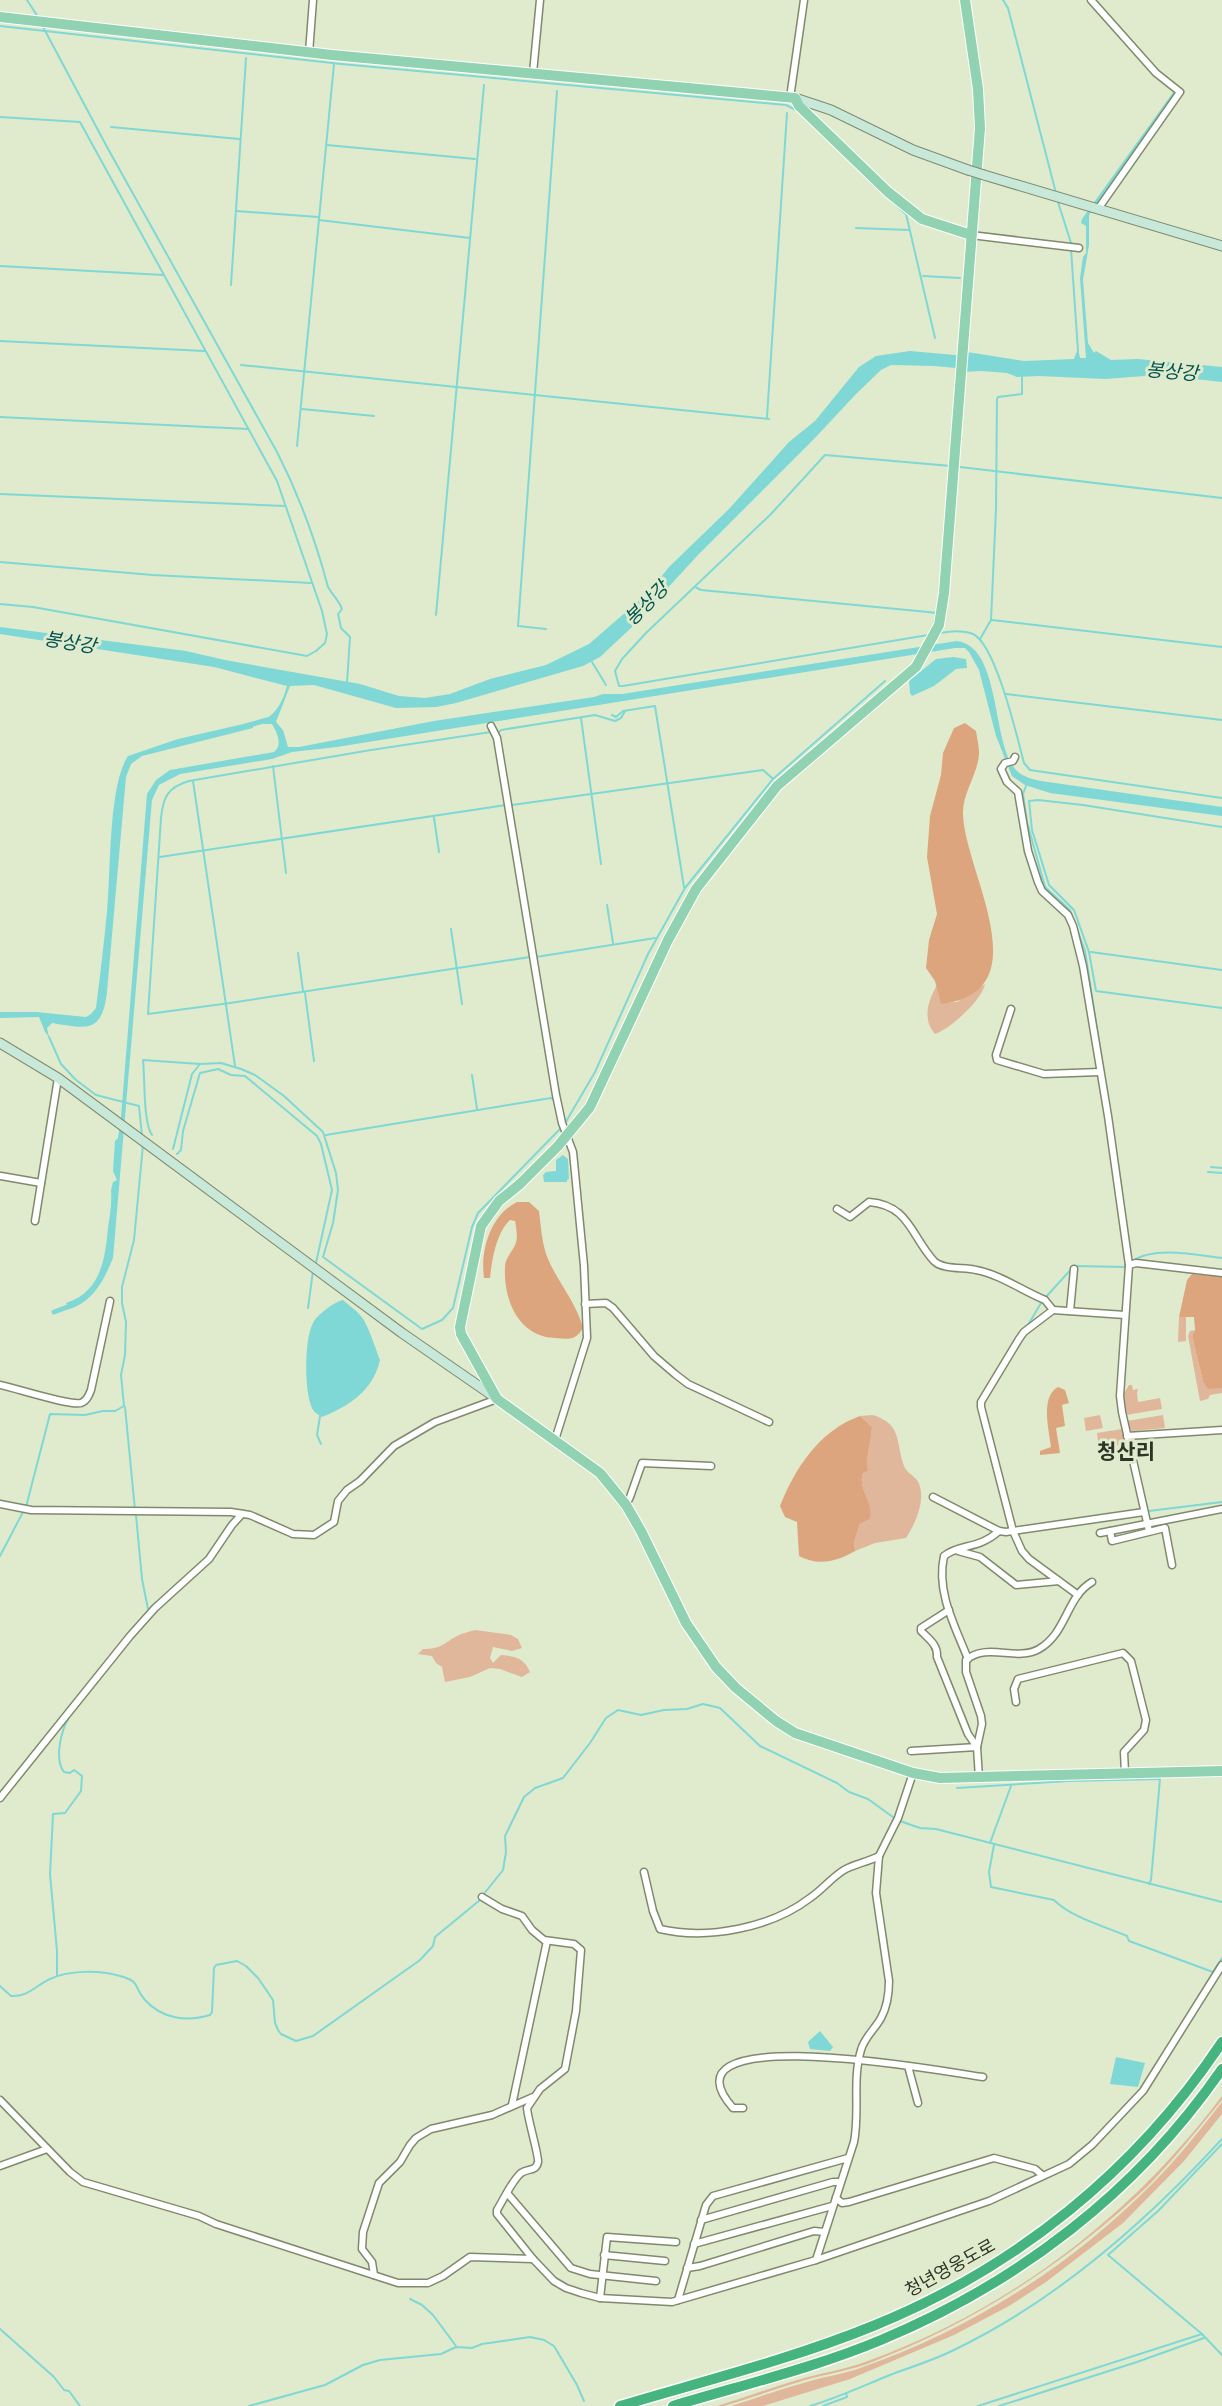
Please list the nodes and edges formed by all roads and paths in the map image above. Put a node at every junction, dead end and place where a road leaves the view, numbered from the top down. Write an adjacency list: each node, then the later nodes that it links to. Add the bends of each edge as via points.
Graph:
1 (313, 0): 7 (street)
2 (540, 0): 8 (street)
3 (804, 0): 9 (street)
4 (965, 0): 11 (main road, via 980,114)
5 (1091, 0): 10 (street, via 1156,73 1180,92)
6 (0, 17): 7 (main road)
7 (309, 53): 8 (main road)
8 (533, 73): 9 (main road)
9 (792, 98): 10 (main road, bridge, via 831,110 913,150 968,170); 11 (main road, via 918,216 941,227)
10 (1093, 207): 12 (main road)
11 (971, 229): 13 (street); 20 (main road, via 939,625 916,667 777,786 707,874 668,940 590,1107)
12 (1222, 246)
13 (1079, 248)
14 (491, 726): 20 (street, via 497,738)
15 (1014, 759): 18 (street, via 1001,769 1018,792 1028,851 1042,891 1063,909 1073,926)
16 (1011, 1009): 18 (street, via 997,1060 1044,1074)
17 (0, 1043): 19 (main road)
18 (1100, 1072): 25 (street)
19 (58, 1078): 22 (street); 34 (main road)
20 (565, 1129): 29 (street, via 573,1152); 34 (main road, via 520,1184 499,1201 481,1226 476,1243 460,1327)
21 (1, 1176): 22 (street)
22 (41, 1182): 24 (street)
23 (836, 1209): 30 (street, via 850,1217 869,1202 893,1209 935,1262 993,1276 1045,1300)
24 (35, 1221)
25 (1129, 1265): 27 (street); 32 (street)
26 (1074, 1269): 31 (street)
27 (1222, 1273)
28 (110, 1301): 33 (street, via 85,1400 68,1402)
29 (585, 1304): 35 (street, via 606,1303 654,1356 688,1384); 38 (street, via 587,1338)
30 (1053, 1310): 31 (street); 48 (street, via 1024,1332 981,1402)
31 (1070, 1311): 32 (street)
32 (1125, 1315): 37 (street, via 1120,1396)
33 (0, 1385)
34 (497, 1399): 38 (main road); 45 (street, via 435,1422 394,1446 346,1490 338,1501 334,1522 314,1535 293,1534)
35 (769, 1422)
36 (1222, 1430): 37 (street)
37 (1127, 1436): 44 (street)
38 (555, 1440): 42 (main road, via 600,1473)
39 (712, 1466): 42 (street, via 642,1463)
40 (933, 1497): 47 (street)
41 (0, 1504): 45 (street, via 31,1510)
42 (626, 1504): 63 (main road, via 687,1623 736,1688 795,1733)
43 (1222, 1509): 46 (street)
44 (1144, 1513): 46 (street); 48 (street)
45 (242, 1514): 66 (street, via 209,1559 130,1636)
46 (1147, 1523): 49 (street); 50 (street)
47 (999, 1531): 48 (street); 52 (street, via 989,1541)
48 (1013, 1531): 54 (street, via 1029,1559)
49 (1110, 1531): 50 (street, via 1112,1541); 51 (street)
50 (1149, 1531): 53 (street, via 1165,1528)
51 (1100, 1532)
52 (957, 1550): 54 (street, via 980,1557 1016,1585); 57 (street, via 944,1556 943,1562 942,1588)
53 (1172, 1565)
54 (1059, 1581): 56 (street)
55 (1093, 1582): 56 (street)
56 (1078, 1595): 58 (street, via 1059,1631 1040,1649 1020,1655 988,1652)
57 (949, 1609): 58 (street); 60 (street, via 921,1631 937,1651)
58 (968, 1659): 60 (street, via 966,1672 982,1724)
59 (1016, 1702): 64 (street, via 1018,1679 1123,1653 1131,1661 1146,1720 1144,1730 1124,1752)
60 (977, 1747): 61 (street); 65 (street)
61 (911, 1751)
62 (1222, 1771): 64 (main road)
63 (913, 1773): 65 (main road); 67 (street)
64 (1125, 1773): 65 (main road)
65 (979, 1778)
66 (0, 1798)
67 (879, 1856): 68 (street, via 844,1870 794,1908 749,1926 709,1933 660,1929); 73 (street, via 876,1893 888,1996 881,2020 861,2047)
68 (643, 1872)
69 (482, 1897): 70 (street, via 522,1916)
70 (547, 1941): 77 (street, via 578,1945 581,1969 565,2068); 80 (street)
71 (1222, 1965): 85 (street, via 1143,2091 1082,2155)
72 (1222, 2042): 104 (highway, 청년영웅도로, via 1174,2108 1119,2167 1055,2223 983,2272 846,2337)
73 (859, 2060): 74 (street); 81 (street, via 778,2056 743,2060 727,2069 719,2084 733,2108); 83 (street, via 856,2129)
74 (908, 2066): 76 (street); 79 (street)
75 (1222, 2069): 105 (highway, 청년영웅도로, via 1185,2118 1121,2187 1046,2249 991,2285 936,2315 851,2351)
76 (983, 2077)
77 (533, 2097): 80 (street); 87 (street, via 527,2108 537,2165 521,2173)
78 (0, 2100): 82 (street)
79 (918, 2103)
80 (512, 2105): 99 (street, via 481,2119 431,2129 416,2138 400,2162 382,2177 361,2242)
81 (743, 2108)
82 (47, 2149): 84 (street); 99 (street, via 83,2182)
83 (848, 2158): 86 (street); 90 (street, via 713,2196)
84 (0, 2166)
85 (1042, 2175): 88 (street, via 994,2158 849,2202); 96 (street, via 989,2201)
86 (840, 2182): 88 (street); 90 (street)
87 (507, 2193): 95 (street, via 497,2214); 100 (street, via 565,2263)
88 (835, 2198): 89 (street)
89 (832, 2206): 91 (street); 93 (street)
90 (701, 2220): 93 (street)
91 (825, 2232): 96 (street); 98 (street, via 814,2231)
92 (676, 2242): 94 (street, via 610,2236)
93 (694, 2244): 98 (street)
94 (604, 2255): 97 (street); 100 (street)
95 (533, 2259): 99 (street, via 470,2257 443,2276 417,2285); 102 (street, via 566,2288)
96 (816, 2260): 103 (street)
97 (665, 2261)
98 (687, 2268): 103 (street)
99 (374, 2275)
100 (602, 2276): 101 (street); 102 (street)
101 (656, 2281)
102 (600, 2298): 103 (street)
103 (678, 2300)
104 (620, 2406)
105 (673, 2406)

